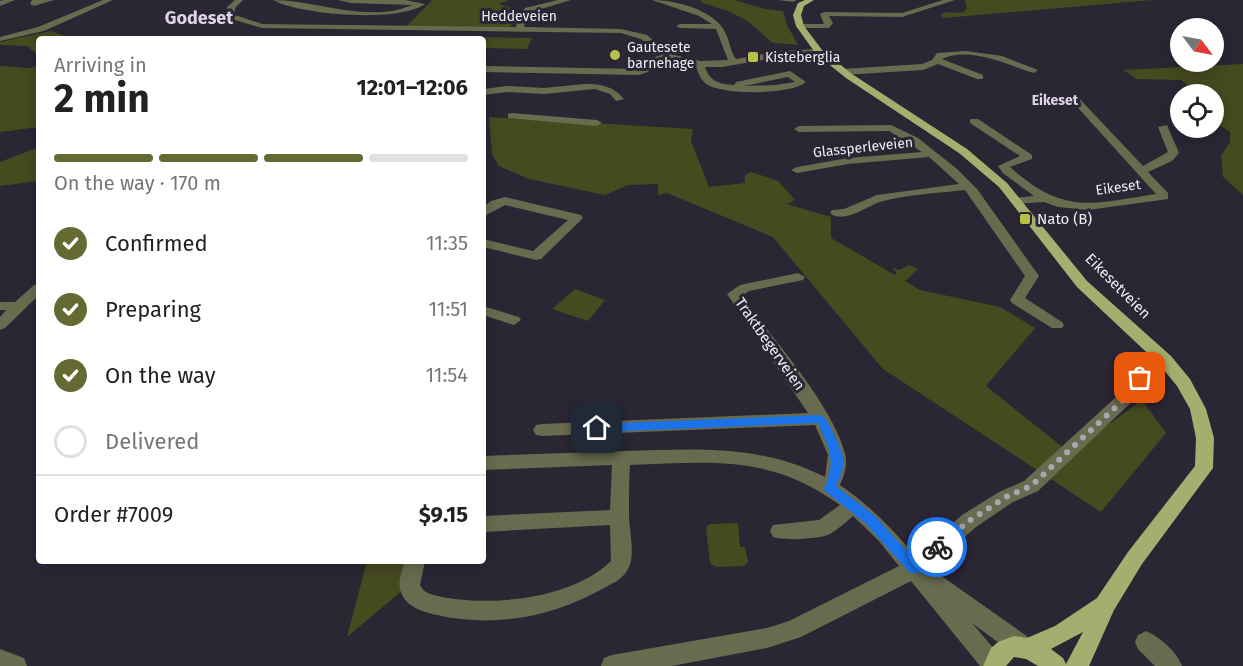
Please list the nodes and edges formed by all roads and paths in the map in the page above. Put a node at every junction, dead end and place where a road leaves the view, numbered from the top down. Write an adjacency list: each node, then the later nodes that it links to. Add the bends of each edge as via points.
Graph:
1 (10, 0): 15 (street)
2 (36, 0): 3 (street, via 34,4)
3 (50, 0)
4 (109, 0): 27 (street, via 41,29)
5 (239, 0): 22 (street, Heddeveien, via 230,10 231,16 262,26)
6 (277, 0): 16 (street)
7 (342, 0): 14 (street)
8 (567, 0): 25 (street, via 528,10)
9 (656, 0): 23 (street, via 702,16)
10 (782, 0): 11 (street)
11 (793, 0)
12 (810, 0): 21 (main road, via 799,9)
13 (951, 0): 21 (street, via 905,14 824,14 829,23 826,26)
14 (361, 2): 17 (street); 17 (street, via 421,4 395,13)
15 (0, 4)
16 (304, 6): 17 (street); 18 (street)
17 (342, 11)
18 (286, 13)
19 (276, 17): 22 (street, via 289,21)
20 (680, 26): 23 (street)
21 (800, 26): 28 (main road, Eikesetveien)
22 (286, 27): 24 (street, Heddeveien)
23 (718, 27): 31 (street, via 726,53)
24 (384, 28): 25 (street, Heddeveien); 26 (street)
25 (520, 30): 29 (street, Heddeveien, via 621,31 644,37)
26 (378, 36)
27 (0, 39)
28 (819, 52): 31 (street, Heddeveien); 36 (main road, Eikesetveien)
29 (667, 56): 32 (street, Heddeveien); 34 (street, via 650,62 639,72)
30 (937, 60): 35 (street, via 944,54 985,54); 36 (street, via 923,67); 37 (street)
31 (734, 62): 32 (street, Heddeveien)
32 (700, 64): 38 (street, via 706,80 716,86)
33 (486, 69): 34 (street)
34 (514, 70): 39 (street, via 507,74)
35 (1034, 70)
36 (843, 72): 50 (main road, Eikesetveien)
37 (980, 77)
38 (739, 89): 38 (street, via 796,86 801,82 790,74 739,84)
39 (501, 90): 40 (street); 41 (street)
40 (546, 91): 43 (street, via 571,86 600,87); 45 (street)
41 (486, 92)
42 (1073, 97): 54 (street, Eikeset)
43 (619, 99)
44 (512, 116): 45 (street)
45 (540, 118): 47 (street)
46 (974, 121): 56 (street, Eikeset, via 1028,157 1004,166)
47 (597, 123)
48 (1163, 127): 54 (street, Eikeset, via 1174,153)
49 (799, 129): 51 (street, Glassperleveien, via 891,128)
50 (940, 135): 51 (street, Glassperleveien); 57 (main road, Eikesetveien, via 978,162)
51 (914, 140): 52 (street, Glassperleveien)
52 (932, 154): 53 (street, Glassperleveien); 55 (street, Glassperleveien)
53 (797, 170)
54 (1142, 171): 56 (street, Eikeset, via 1164,196 1078,208)
55 (966, 186): 59 (street, via 877,199); 68 (street, Glassperleveien, via 979,198 1032,276 1017,300)
56 (1045, 198): 57 (street, Eikeset)
57 (1017, 201): 81 (main road, Eikesetveien, via 1082,284 1165,360 1184,383 1198,410 1205,438 1204,468)
58 (486, 211): 60 (street, via 501,202 513,201 577,218 536,256)
59 (836, 213)
60 (486, 244)
61 (798, 277): 70 (street, Traktbegerveien, via 734,294)
62 (36, 291): 64 (street)
63 (0, 306): 64 (street)
64 (20, 306): 67 (street)
65 (486, 311): 66 (street)
66 (514, 320)
67 (0, 325)
68 (1058, 326)
69 (1140, 378): 80 (street, via 1134,390 1031,486 969,521)
70 (821, 419): 71 (street); 74 (street, Traktbegerveien, via 837,455)
71 (542, 430)
72 (621, 458): 73 (street); 74 (street, via 742,457 793,469); 76 (street)
73 (486, 463)
74 (830, 488): 75 (street)
75 (854, 505): 78 (street, via 823,528); 80 (street)
76 (619, 518): 77 (street); 79 (street, via 619,567 571,595 533,606 490,612 427,603 409,589)
77 (486, 524)
78 (780, 531)
79 (414, 564)
80 (914, 569): 83 (street); 86 (street, via 793,630); 87 (street)
81 (1105, 605): 83 (main road, Eikesetveien, via 1063,633); 89 (main road, Eikesetveien)
82 (1146, 642): 90 (street)
83 (1025, 647): 87 (main road, Eikesetveien, via 1009,647 999,654); 88 (main road)
84 (0, 660): 85 (street)
85 (16, 666)
86 (612, 666)
87 (994, 666)
88 (1054, 666)
89 (1076, 666)
90 (1171, 666)

